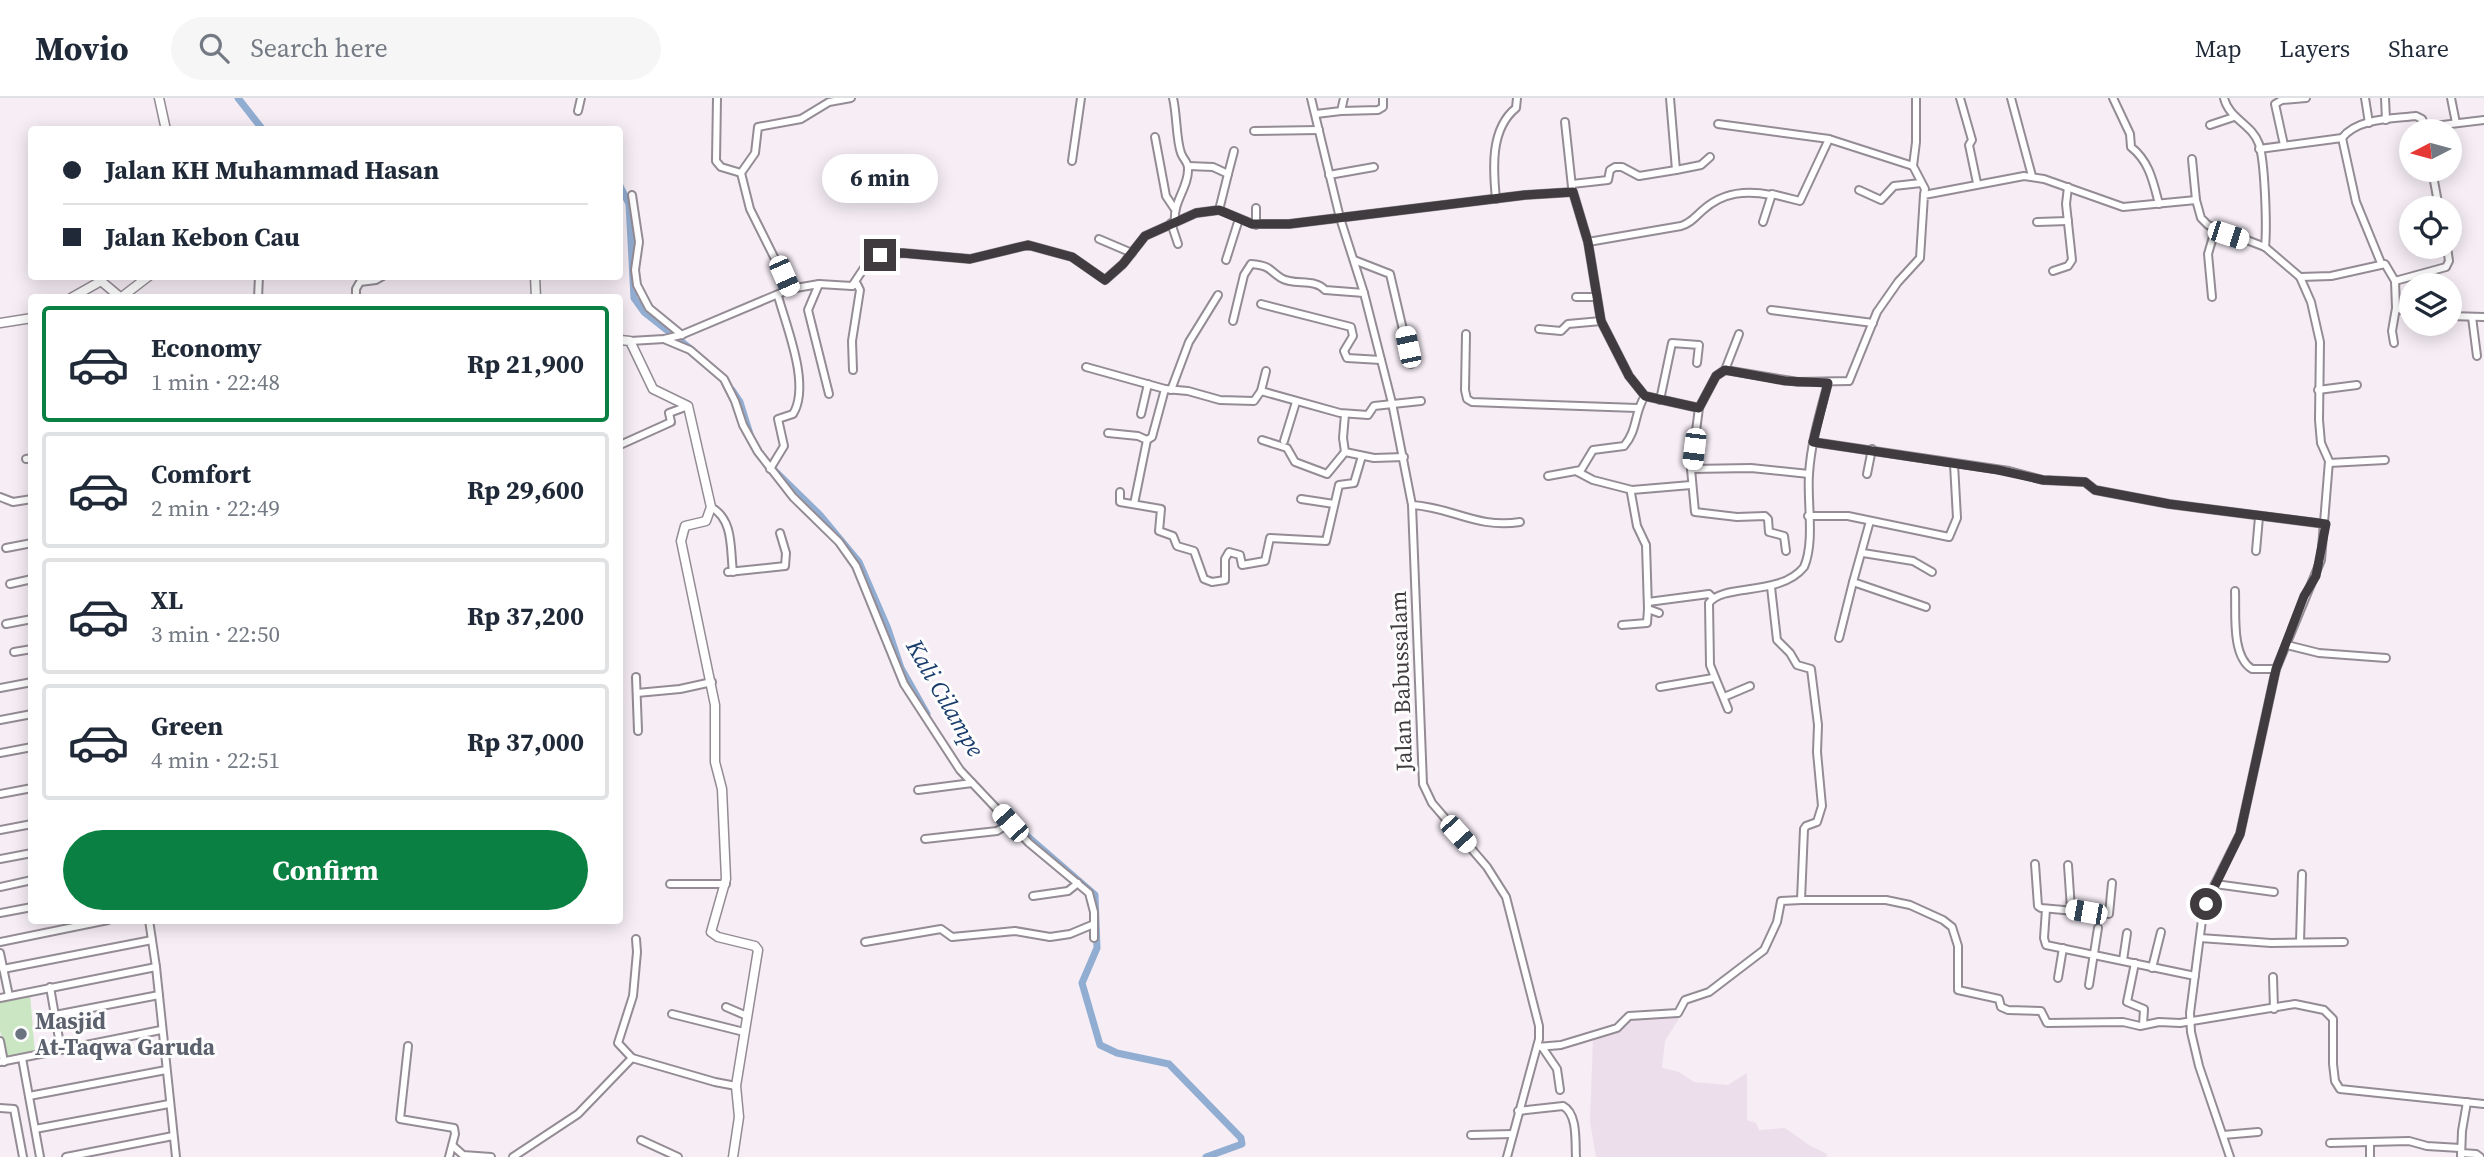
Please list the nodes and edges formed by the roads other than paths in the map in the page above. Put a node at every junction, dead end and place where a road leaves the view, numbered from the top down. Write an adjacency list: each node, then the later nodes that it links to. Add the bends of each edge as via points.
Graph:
1 (159, 98): 34 (street)
2 (581, 98): 21 (street)
3 (717, 98): 50 (street, via 716,161)
4 (851, 98): 50 (street, via 826,103 801,119 758,127 755,153)
5 (1081, 98): 45 (street)
6 (1173, 98): 46 (street, via 1181,151)
7 (1311, 98): 23 (street, Jalan Babussalam)
8 (1344, 98): 22 (street)
9 (1383, 98): 22 (street, via 1378,110)
10 (1517, 98): 62 (street, via 1516,108 1503,120 1496,147)
11 (1670, 98): 49 (street)
12 (1916, 98): 47 (street)
13 (1961, 98): 55 (street)
14 (2011, 98): 53 (street)
15 (2113, 98): 64 (street, via 2130,134 2131,147 2149,169)
16 (2224, 98): 24 (street)
17 (2306, 98): 40 (street, via 2275,104)
18 (2365, 98): 31 (street)
19 (2385, 98): 27 (street)
20 (2451, 98): 26 (street)
21 (578, 111)
22 (1341, 111): 23 (street)
23 (1316, 114): 35 (street, Jalan Babussalam)
24 (2234, 117): 33 (street); 41 (street, via 2248,127)
25 (2421, 119): 27 (street)
26 (2455, 119)
27 (2386, 120): 31 (street)
28 (2484, 120): 30 (street)
29 (1565, 122): 57 (street)
30 (2462, 122)
31 (2369, 123): 38 (street, via 2353,127)
32 (1718, 124): 39 (street)
33 (2210, 125)
34 (165, 126)
35 (1320, 130): 36 (street); 52 (street, Jalan Babussalam)
36 (1254, 131)
37 (1156, 137): 65 (street, via 1158,163)
38 (2342, 138): 40 (street); 84 (street, via 2356,202)
39 (1829, 139): 47 (street); 60 (street, via 1799,202)
40 (2284, 145): 41 (street)
41 (2259, 149): 79 (street)
42 (1234, 151): 51 (street)
43 (1710, 157): 49 (street, via 1701,165)
44 (2192, 159): 63 (street)
45 (1072, 161)
46 (1188, 166): 51 (street, via 1213,167); 65 (street)
47 (1913, 166): 54 (street)
48 (1374, 167): 52 (street)
49 (1676, 170): 57 (street, via 1639,176 1615,167 1608,180)
50 (741, 173): 92 (street, via 750,209)
51 (1228, 174): 67 (street)
52 (1329, 174): 69 (street, Jalan Babussalam)
53 (2032, 176): 55 (street); 56 (street)
54 (1921, 183): 58 (street, via 1896,185 1881,200); 61 (street)
55 (1977, 183): 61 (street)
56 (2068, 187): 64 (street, via 2123,207); 70 (street)
57 (1572, 188): 62 (street); 77 (street)
58 (1859, 190)
59 (632, 195): 118 (street, via 639,242 637,285 649,308)
60 (1771, 195): 72 (street); 77 (street, via 1734,192 1688,224)
61 (1924, 195): 114 (street, via 1920,258 1883,302)
62 (1496, 199): 69 (street)
63 (2196, 200): 64 (street); 75 (street, via 2201,218)
64 (2159, 204)
65 (1174, 208): 71 (street)
66 (1256, 208): 74 (street)
67 (1219, 210): 68 (street); 71 (street)
68 (1239, 219): 74 (street); 82 (street)
69 (1340, 219): 74 (street); 83 (street, Jalan Babussalam)
70 (2068, 221): 73 (street); 85 (street, via 2071,263)
71 (1173, 222): 78 (street); 80 (street, via 1145,236)
72 (1763, 222)
73 (2037, 222)
74 (1256, 225)
75 (2215, 230): 79 (street); 101 (street, via 2208,254)
76 (1099, 239): 80 (street)
77 (1588, 242): 102 (street)
78 (1178, 244)
79 (2265, 247): 86 (street)
80 (1132, 253): 91 (street, via 1105,280 1072,257 1028,245 970,259 888,254 873,257)
81 (2449, 259): 89 (street, via 2445,267)
82 (1226, 260)
83 (1354, 260): 93 (street, Jalan Babussalam); 126 (street, via 1390,274)
84 (2381, 263): 86 (street, via 2331,276); 89 (street, via 2388,266)
85 (2053, 271)
86 (2300, 277): 135 (street, via 2320,342)
87 (144, 280): 96 (street)
88 (377, 280): 97 (street, via 360,282)
89 (2395, 281): 104 (street)
90 (819, 284): 91 (street); 92 (street); 137 (street, via 808,310)
91 (852, 286): 128 (street, via 857,284 860,290 852,341)
92 (790, 289): 99 (street)
93 (1364, 293): 111 (street, via 1325,290 1320,284 1280,278 1272,269 1251,264); 124 (street, Jalan Babussalam)
94 (78, 294): 95 (street, via 101,281)
95 (116, 294)
96 (126, 294)
97 (356, 294)
98 (1218, 295): 134 (street, via 1189,342)
99 (778, 296): 118 (street); 161 (street, via 794,348 798,397 793,414 778,419 784,446)
100 (1576, 297): 102 (street)
101 (2212, 297)
102 (1597, 298): 112 (street)
103 (1261, 304): 124 (street, via 1351,327 1353,335 1344,351 1347,358)
104 (2396, 308): 105 (street); 122 (street)
105 (2399, 309)
106 (1771, 310): 114 (street)
107 (2462, 317): 108 (street)
108 (2472, 317): 109 (street); 123 (street)
109 (2484, 317)
110 (28, 319): 113 (street)
111 (1233, 320)
112 (1601, 321): 115 (street, via 1568,324 1561,331); 138 (street, via 1629,376)
113 (0, 323)
114 (1873, 323): 131 (street, via 1849,381)
115 (1539, 329)
116 (1466, 334): 144 (street, via 1465,390 1472,402)
117 (1739, 334): 129 (street)
118 (682, 335): 119 (street)
119 (667, 339): 121 (street); 161 (street, via 690,350 724,379 743,425)
120 (623, 341): 121 (street)
121 (630, 341): 143 (street, via 653,389)
122 (2394, 343)
123 (2477, 356)
124 (1381, 360): 142 (street, Jalan Babussalam)
125 (1697, 363): 139 (street, via 1699,345 1672,343)
126 (1411, 364)
127 (1086, 367): 132 (street)
128 (853, 370)
129 (1725, 370): 131 (street); 145 (street, via 1716,376)
130 (1266, 371): 136 (street)
131 (1828, 383): 152 (street)
132 (1148, 384): 134 (street); 146 (street)
133 (2357, 385): 135 (street)
134 (1168, 389): 136 (street, via 1220,400 1254,401); 149 (street)
135 (2318, 390): 159 (street, via 2321,443)
136 (1261, 391): 141 (street)
137 (829, 394)
138 (1645, 396): 139 (street); 144 (street)
139 (1660, 400): 145 (street)
140 (1421, 401): 142 (street)
141 (1296, 402): 147 (street); 151 (street)
142 (1392, 403): 147 (street, via 1374,406 1368,415); 157 (street, Jalan Babussalam)
143 (688, 406): 153 (street, via 669,413 671,422); 176 (street)
144 (1637, 408): 163 (street, via 1633,435 1624,446 1593,450 1585,466)
145 (1699, 408): 162 (street)
146 (1141, 414)
147 (1345, 414): 155 (street)
148 (1108, 433): 149 (street)
149 (1147, 440): 173 (street)
150 (1262, 440): 155 (street, via 1287,448 1295,462 1327,474)
151 (1284, 441)
152 (1813, 442): 154 (street); 164 (street)
153 (623, 444)
154 (1872, 449): 160 (street); 165 (street)
155 (1345, 452): 156 (street)
156 (1362, 456): 157 (street); 174 (street, via 1353,483 1339,485)
157 (1404, 457): 175 (street, Jalan Babussalam)
158 (2385, 460): 159 (street)
159 (2329, 463): 181 (street)
160 (1954, 464): 178 (street, via 2043,480 2085,482 2095,490); 180 (street, via 1957,518 1949,537)
161 (773, 466): 222 (street, via 804,509 856,565 904,684)
162 (1691, 469): 164 (street, via 1751,468); 167 (street)
163 (1576, 471): 166 (street); 168 (street)
164 (1809, 474): 177 (street)
165 (1867, 474)
166 (1548, 476)
167 (1691, 485): 168 (street); 185 (street, via 1695,512 1765,516 1769,532 1784,536)
168 (1632, 490): 195 (street, via 1634,518 1646,545)
169 (1119, 492): 173 (street, via 1120,502)
170 (0, 497): 172 (street, via 13,502)
171 (1301, 499): 174 (street)
172 (28, 500)
173 (1134, 504): 174 (street, via 1161,509 1160,531 1173,536 1177,547 1194,551 1204,579 1217,582 1225,580 1229,552 1240,555 1246,566 1265,561 1272,538 1326,541)
174 (1334, 504)
175 (1412, 505): 179 (street, via 1435,506 1493,524); 290 (street, Jalan Babussalam, via 1423,784 1432,803 1487,867 1506,897 1539,1026)
176 (711, 507): 182 (street, via 727,523 731,572 785,566); 209 (street, via 706,521 685,526 681,541)
177 (1808, 516): 180 (street, via 1848,516); 192 (street, via 1804,567)
178 (2259, 517): 181 (street); 186 (street)
179 (1520, 522)
180 (1870, 522): 187 (street)
181 (2326, 524): 202 (street, via 2316,576)
182 (780, 533)
183 (28, 544): 184 (street)
184 (6, 548)
185 (1786, 551)
186 (2256, 551)
187 (1863, 553): 188 (street, via 1913,561); 190 (street)
188 (1932, 572)
189 (28, 580): 191 (street)
190 (1853, 582): 196 (street); 201 (street)
191 (10, 584)
192 (1771, 586): 194 (street); 244 (street, via 1777,640 1797,666 1811,669 1818,725 1822,811 1816,822 1804,829)
193 (2235, 591): 206 (street, via 2244,661 2252,669)
194 (1713, 598): 195 (street, via 1709,594); 208 (street, via 1708,645)
195 (1648, 605): 197 (street); 200 (street, via 1647,623)
196 (1926, 607)
197 (1659, 613)
198 (28, 620): 199 (street)
199 (6, 624)
200 (1622, 625)
201 (1839, 638)
202 (2287, 645): 205 (street, via 2319,653); 206 (street)
203 (28, 650): 204 (street)
204 (14, 652)
205 (2386, 658)
206 (2276, 669): 240 (street, via 2240,834)
207 (636, 677): 214 (street)
208 (1713, 678): 212 (street); 215 (street)
209 (712, 682): 214 (street); 239 (street)
210 (28, 683): 213 (street)
211 (1750, 685): 215 (street)
212 (1660, 687)
213 (0, 688)
214 (637, 693): 219 (street)
215 (1724, 697): 216 (street)
216 (1728, 709)
217 (28, 715): 218 (street)
218 (0, 720)
219 (638, 731)
220 (28, 748): 221 (street)
221 (0, 753)
222 (972, 783): 224 (street); 226 (street)
223 (28, 789): 225 (street)
224 (918, 789)
225 (0, 794)
226 (1010, 823): 229 (street, via 997,831); 236 (street)
227 (28, 825): 228 (street)
228 (0, 830)
229 (925, 839)
230 (28, 854): 231 (street)
231 (0, 859)
232 (2035, 864): 246 (street, via 2038,906)
233 (2068, 865): 247 (street)
234 (2302, 874): 261 (street)
235 (28, 881): 241 (street)
236 (1079, 883): 243 (street, via 1068,891); 251 (street, via 1091,897)
237 (2112, 883): 247 (street, via 2109,914)
238 (670, 884): 239 (street)
239 (726, 884): 283 (street, via 711,932 758,948)
240 (2215, 884): 242 (street); 256 (street)
241 (0, 887)
242 (2274, 891)
243 (1033, 896)
244 (1801, 900): 285 (street, via 1886,900 1910,905 1952,927 1958,946 1956,983 1960,992 1998,999 2008,1010 2041,1012 2049,1024); 290 (street, via 1781,901 1764,950 1709,992 1685,1000 1678,1013 1629,1016 1617,1028)
245 (28, 908): 248 (street)
246 (2046, 909): 247 (street); 263 (street, via 2044,943)
247 (2071, 909)
248 (0, 914)
249 (88, 924): 259 (street)
250 (150, 924): 258 (street)
251 (1094, 924): 255 (street); 260 (street, via 1050,937 1015,931 952,937 942,929)
252 (2098, 928): 265 (street)
253 (2161, 932): 269 (street)
254 (2127, 933): 266 (street)
255 (1094, 938)
256 (2200, 938): 261 (street); 271 (street)
257 (636, 939): 293 (street, via 633,996 618,1043)
258 (152, 940): 268 (street); 270 (street)
259 (0, 942)
260 (865, 942)
261 (2300, 942): 262 (street)
262 (2344, 942)
263 (2063, 948): 265 (street); 273 (street)
264 (0, 953): 270 (street)
265 (2095, 955): 266 (street); 274 (street)
266 (2123, 960): 267 (street)
267 (2135, 963): 269 (street); 285 (street, via 2127,1002 2144,1009)
268 (156, 967): 275 (street); 276 (street)
269 (2152, 968): 271 (street)
270 (3, 969): 277 (street)
271 (2195, 975): 284 (street)
272 (2273, 977): 280 (street)
273 (2058, 978)
274 (2088, 985)
275 (50, 987): 277 (street); 281 (street)
276 (159, 995): 281 (street); 286 (street)
277 (9, 996): 278 (street)
278 (0, 998)
279 (726, 1007): 283 (street)
280 (2274, 1009): 284 (street); 299 (street, via 2295,1004 2331,1014 2335,1081 2340,1089)
281 (55, 1014): 291 (street)
282 (672, 1014): 287 (street)
283 (747, 1016): 287 (street)
284 (2190, 1021): 285 (street); 308 (street, via 2199,1066)
285 (2143, 1025)
286 (162, 1030): 291 (street); 295 (street)
287 (744, 1032): 296 (street)
288 (0, 1041): 294 (street)
289 (408, 1046): 315 (street, via 400,1119 452,1127)
290 (1540, 1047): 297 (street, via 1557,1069); 303 (street, Jalan Babussalam)
291 (61, 1049): 292 (street)
292 (22, 1058): 294 (street); 298 (street)
293 (632, 1058): 296 (street); 323 (street, via 578,1114)
294 (2, 1062)
295 (166, 1070): 298 (street); 300 (street)
296 (736, 1086): 325 (street, via 739,1117)
297 (1560, 1090)
298 (29, 1096): 304 (street)
299 (2467, 1102): 301 (street); 316 (street)
300 (169, 1104): 304 (street); 309 (street)
301 (2484, 1104)
302 (0, 1108): 312 (street, via 14,1109)
303 (1518, 1111): 306 (street, Jalan Babussalam); 327 (street, via 1568,1108)
304 (35, 1129): 310 (street)
305 (2258, 1132): 308 (street)
306 (1513, 1134): 307 (street); 326 (street, Jalan Babussalam)
307 (1471, 1135)
308 (2223, 1135): 328 (street)
309 (173, 1136): 319 (street); 320 (street)
310 (36, 1138): 312 (street); 318 (street)
311 (641, 1140): 324 (street)
312 (20, 1142): 317 (street)
313 (2330, 1143): 314 (street)
314 (2370, 1144): 316 (street, via 2409,1141); 329 (street)
315 (453, 1146): 321 (street); 322 (street, via 463,1155)
316 (2460, 1153): 330 (street)
317 (23, 1157)
318 (40, 1157)
319 (66, 1157)
320 (176, 1157)
321 (449, 1157)
322 (491, 1157)
323 (513, 1157)
324 (678, 1157)
325 (733, 1157)
326 (1507, 1157)
327 (1576, 1157)
328 (2231, 1157)
329 (2370, 1157)
330 (2480, 1157)

